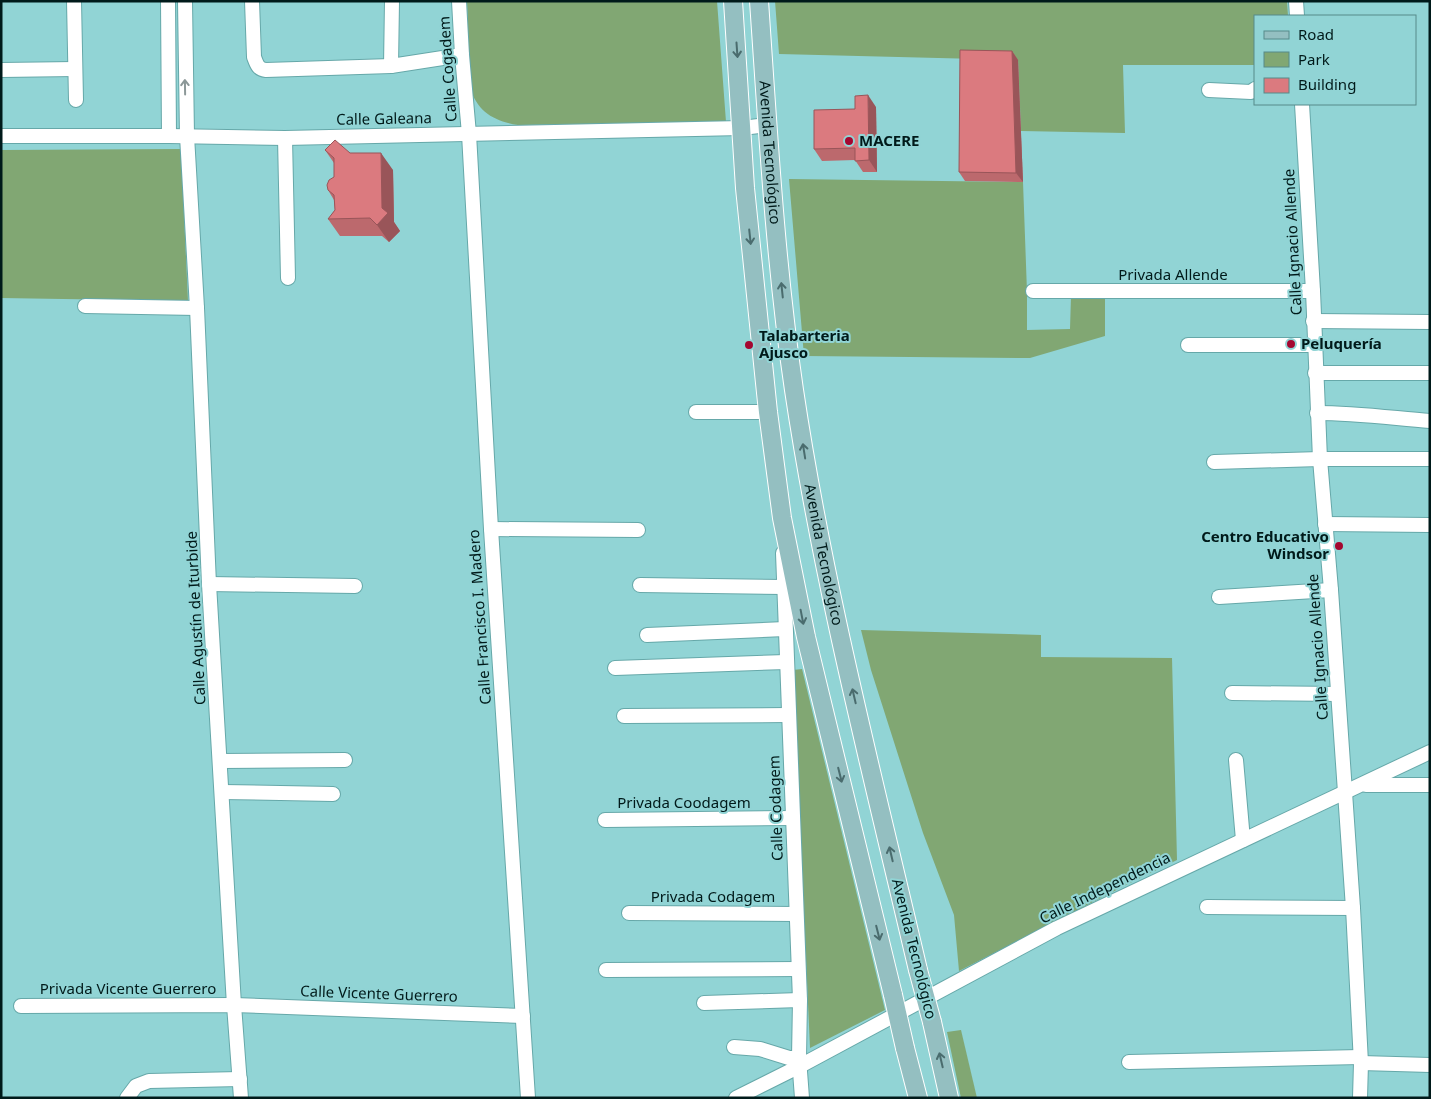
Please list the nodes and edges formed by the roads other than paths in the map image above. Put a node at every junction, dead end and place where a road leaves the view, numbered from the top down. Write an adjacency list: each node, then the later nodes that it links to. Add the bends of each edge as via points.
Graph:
1 (74, 1): 13 (street)
2 (168, 1): 23 (street)
3 (185, 1): 24 (street, Calle Agustín de Iturbide, one-way to 3)
4 (252, 1): 12 (street, via 254,57 261,69)
5 (392, 1): 12 (street)
6 (459, 1): 11 (street, Calle Cogadem)
7 (733, 1): 20 (main road, Avenida Tecnológico, one-way to 20)
8 (759, 1): 19 (main road, Avenida Tecnológico)
9 (1296, 1): 10 (street)
10 (1297, 15)
11 (462, 54): 12 (street); 21 (street, Calle Cogadem)
12 (391, 66)
13 (75, 69): 14 (street); 17 (street)
14 (1, 70)
15 (1209, 90): 16 (street)
16 (1254, 90)
17 (76, 100)
18 (1302, 105): 28 (street, Calle Ignacio Allende)
19 (767, 125): 20 (street, Calle Galeana); 98 (main road, Avenida Tecnológico, one-way to 19, bridge, via 840,638 809,478 784,310)
20 (742, 128): 21 (street, Calle Galeana); 38 (main road, Avenida Tecnológico, one-way to 38)
21 (469, 134): 25 (street, Calle Galeana); 47 (street, Calle Francisco I. Madero)
22 (1, 136): 23 (street, Calle Galeana)
23 (169, 136): 24 (street, Calle Galeana)
24 (187, 136): 25 (street, Calle Galeana); 30 (street, Calle Agustín de Iturbide)
25 (286, 138): 26 (street)
26 (288, 278)
27 (1033, 291): 28 (street, Privada Allende)
28 (1313, 291): 31 (street, Calle Ignacio Allende)
29 (85, 306): 30 (street)
30 (197, 308): 49 (street, Calle Agustín de Iturbide)
31 (1313, 321): 32 (street); 34 (street, Calle Ignacio Allende)
32 (1430, 322)
33 (1188, 345): 34 (street)
34 (1315, 345): 35 (street, Calle Ignacio Allende)
35 (1315, 373): 36 (street); 39 (street, Calle Ignacio Allende)
36 (1430, 373)
37 (696, 412): 38 (street)
38 (768, 412): 44 (main road, Avenida Tecnológico)
39 (1317, 413): 40 (street); 41 (street, Calle Ignacio Allende)
40 (1430, 421)
41 (1320, 459): 42 (street); 43 (street); 45 (street, Calle Ignacio Allende)
42 (1429, 459)
43 (1214, 462)
44 (782, 518): 52 (street, Calle Codagem); 97 (main road, Avenida Tecnológico, one-way to 97, bridge, via 806,636)
45 (1325, 524): 46 (street); 53 (street, Calle Ignacio Allende)
46 (1430, 525)
47 (491, 529): 48 (street); 85 (street, Calle Francisco I. Madero)
48 (638, 530)
49 (209, 584): 51 (street); 66 (street, Calle Agustín de Iturbide)
50 (640, 585): 52 (street)
51 (356, 586)
52 (784, 587): 55 (street, Calle Codagem)
53 (1331, 590): 54 (street); 60 (street, Calle Ignacio Allende)
54 (1219, 597)
55 (785, 629): 56 (street); 57 (street, Calle Codagem)
56 (647, 635)
57 (786, 662): 58 (street); 61 (street, Calle Codagem)
58 (615, 668)
59 (1232, 693): 60 (street)
60 (1338, 694): 70 (street, Calle Ignacio Allende)
61 (788, 715): 62 (street); 72 (street, Calle Codagem)
62 (624, 716)
63 (1430, 752): 67 (street, Calle Independencia)
64 (345, 760): 66 (street)
65 (1236, 760): 74 (street)
66 (220, 761): 69 (street, Calle Agustín de Iturbide)
67 (1361, 785): 68 (street); 70 (street, Calle Independencia)
68 (1430, 785)
69 (222, 792): 71 (street); 83 (street, Calle Agustín de Iturbide)
70 (1344, 792): 74 (street, Calle Independencia); 76 (street, Calle Ignacio Allende)
71 (333, 794)
72 (793, 818): 73 (street, Privada Coodagem); 78 (street, Calle Codagem)
73 (605, 820)
74 (1243, 840): 88 (street, Calle Independencia, via 1057,928)
75 (1207, 907): 76 (street)
76 (1353, 908): 87 (street, Calle Ignacio Allende)
77 (629, 914): 78 (street, Privada Codagem)
78 (796, 914): 79 (street, Calle Codagem)
79 (798, 969): 80 (street); 81 (street, Calle Codagem)
80 (606, 970)
81 (800, 1000): 82 (street); 88 (street, Calle Codagem)
82 (704, 1003)
83 (234, 1005): 84 (street, Privada Vicente Guerrero); 85 (street, Calle Vicente Guerrero); 91 (street, Calle Agustín de Iturbide)
84 (21, 1006)
85 (522, 1016): 94 (street, Calle Francisco I. Madero)
86 (734, 1047): 88 (street, via 760,1049)
87 (1361, 1060): 89 (street); 90 (street); 99 (street, Calle Ignacio Allende)
88 (799, 1062): 95 (street, Calle Independencia); 96 (street, Calle Codagem)
89 (1129, 1062)
90 (1430, 1065)
91 (240, 1079): 92 (street, via 149,1081 136,1086); 93 (street, Calle Agustín de Iturbide)
92 (127, 1098)
93 (241, 1098)
94 (528, 1098)
95 (736, 1098)
96 (802, 1098)
97 (918, 1098)
98 (949, 1098)
99 (1360, 1098)

